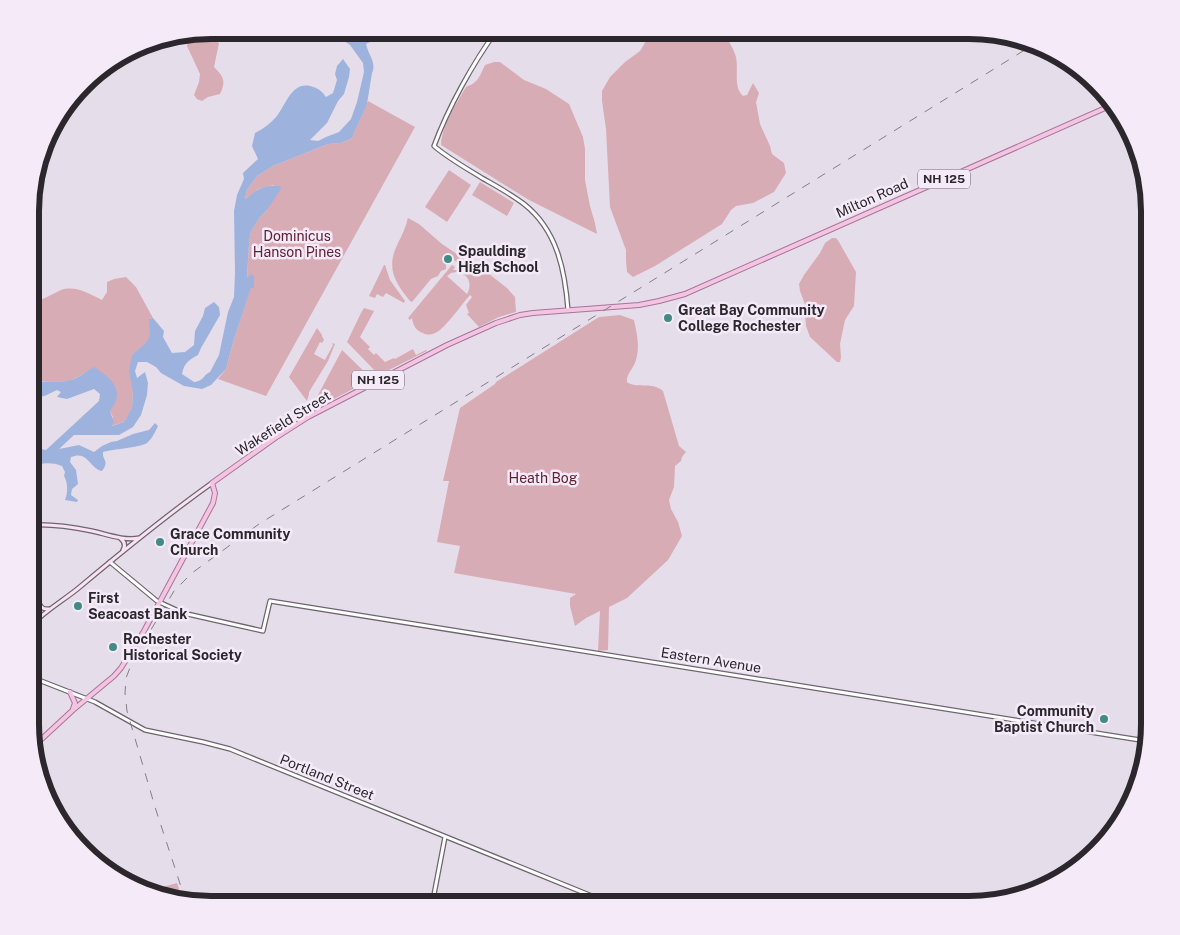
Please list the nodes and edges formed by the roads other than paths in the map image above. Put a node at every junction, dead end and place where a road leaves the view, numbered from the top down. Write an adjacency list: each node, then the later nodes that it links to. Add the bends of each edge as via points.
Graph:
1 (490, 39): 4 (street, via 468,76 434,146 519,201 542,222 560,259)
2 (1107, 107): 3 (main road, Milton Road / NH 125, via 698,288 665,300)
3 (640, 304): 4 (main road, Wakefield Street / NH 125)
4 (568, 310): 5 (main road, Wakefield Street / NH 125, via 509,318 447,345 308,417)
5 (212, 483): 8 (main road, Wakefield Street); 11 (main road, via 215,493 213,504)
6 (39, 525): 7 (main road, via 69,526)
7 (117, 536): 8 (main road); 9 (main road, via 124,544)
8 (140, 538): 9 (main road, Wakefield Street)
9 (121, 552): 10 (main road, Wakefield Street)
10 (110, 562): 11 (street); 13 (main road, Wakefield Street)
11 (160, 603): 17 (main road, via 119,671); 19 (street, Eastern Avenue, via 183,613 263,631 270,601)
12 (39, 605): 13 (main road)
13 (50, 609): 14 (main road, Wakefield Street)
14 (39, 619)
15 (39, 680): 16 (street, Portland Street)
16 (70, 692): 17 (street, Portland Street); 18 (main road, via 75,702)
17 (86, 698): 18 (main road); 21 (street, Portland Street, via 144,730 230,749)
18 (73, 710): 20 (main road)
19 (1141, 740)
20 (40, 742)
21 (445, 837): 22 (street); 23 (street, Portland Street)
22 (434, 896)
23 (592, 896)

